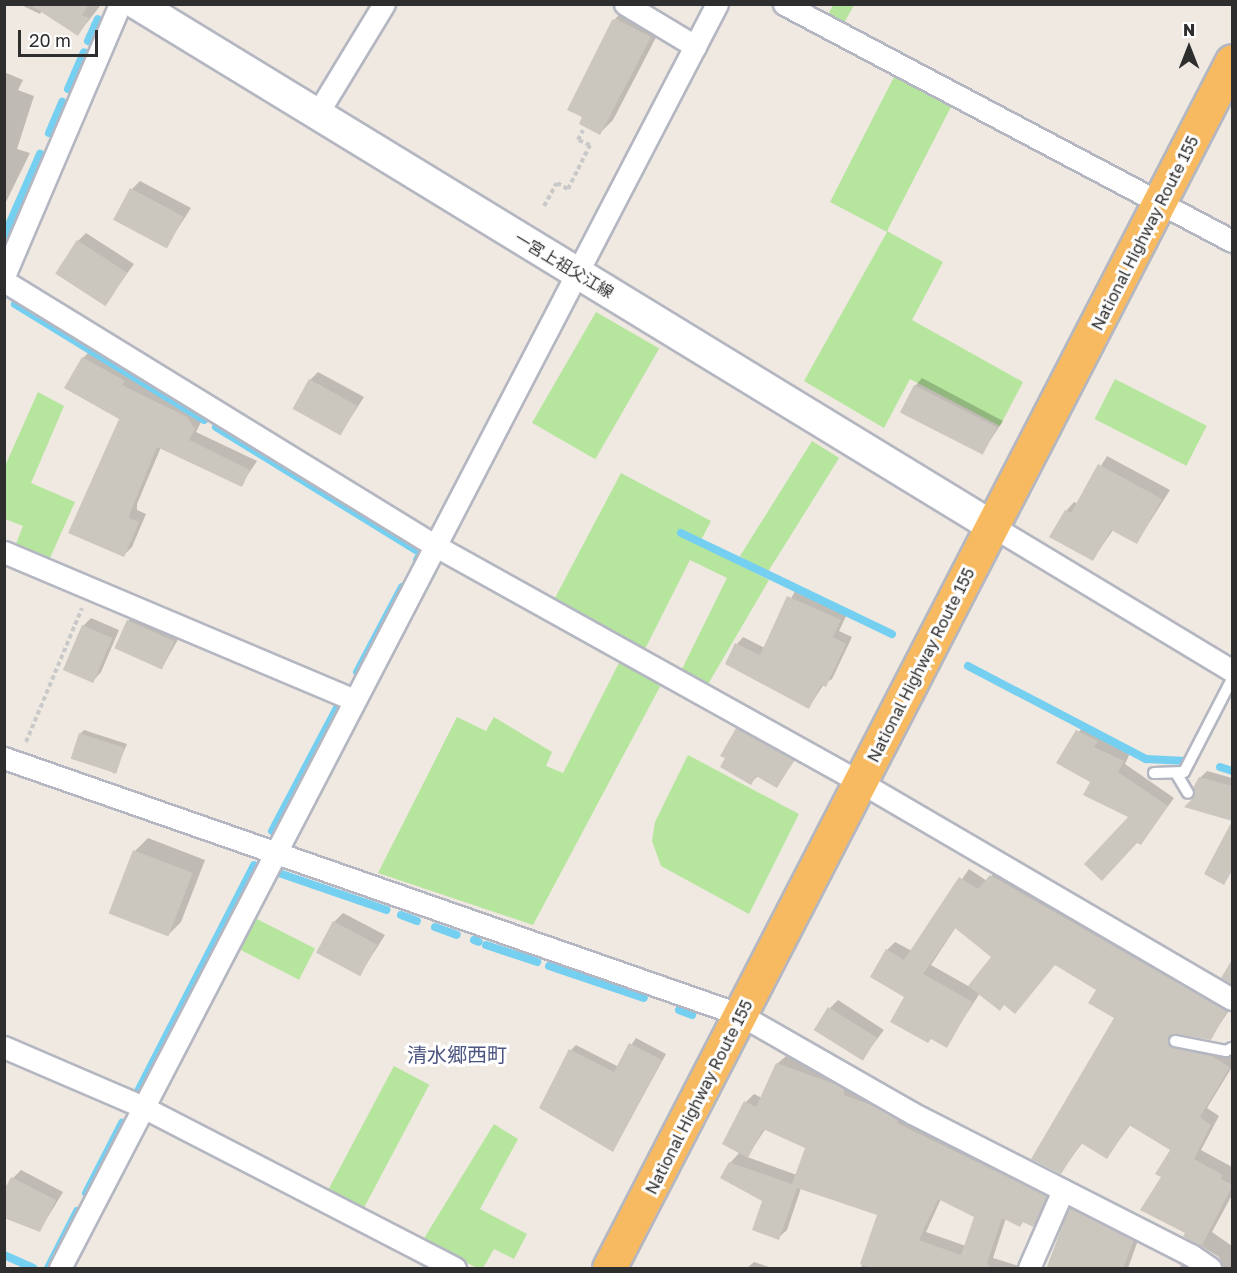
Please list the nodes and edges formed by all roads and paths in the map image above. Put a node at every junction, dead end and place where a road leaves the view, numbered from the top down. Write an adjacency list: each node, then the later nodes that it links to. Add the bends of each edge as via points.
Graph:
1 (120, 4): 15 (street)
2 (137, 4): 9 (main road, 一宮上祖父江線)
3 (384, 4): 9 (street)
4 (625, 4): 7 (street)
5 (717, 4): 7 (street)
6 (784, 4): 11 (street)
7 (695, 46): 14 (street)
8 (1233, 61): 11 (highway, National Highway Route 155)
9 (317, 114): 14 (main road, 一宮上祖父江線)
10 (583, 130): 12 (path, via 578,140 590,145 568,189 557,183)
11 (1163, 202): 13 (street); 17 (highway, National Highway Route 155)
12 (544, 206)
13 (1233, 241)
14 (575, 272): 17 (main road, 一宮上祖父江線); 18 (street)
15 (4, 276)
16 (4, 281): 18 (street)
17 (992, 526): 21 (street); 27 (highway, National Highway Route 155)
18 (434, 545): 23 (street); 27 (street)
19 (4, 552): 20 (street)
20 (91, 588): 23 (street); 24 (path)
21 (1233, 671)
22 (1233, 679): 26 (lane, via 1184,772)
23 (354, 700): 29 (street)
24 (11, 760): 29 (street)
25 (1154, 773): 26 (lane)
26 (1176, 773): 28 (lane)
27 (862, 783): 30 (street); 31 (highway, National Highway Route 155)
28 (1188, 793)
29 (274, 855): 31 (street, via 502,928); 35 (street)
30 (1233, 999)
31 (741, 1015): 36 (street, via 912,1113); 39 (highway, National Highway Route 155)
32 (1175, 1041): 34 (lane, via 1226,1051)
33 (4, 1047): 35 (street)
34 (1233, 1048)
35 (143, 1107): 37 (street); 38 (street)
36 (1063, 1190): 40 (street); 41 (street, via 1191,1255)
37 (60, 1269)
38 (455, 1269)
39 (609, 1269)
40 (1029, 1269)
41 (1210, 1269)

